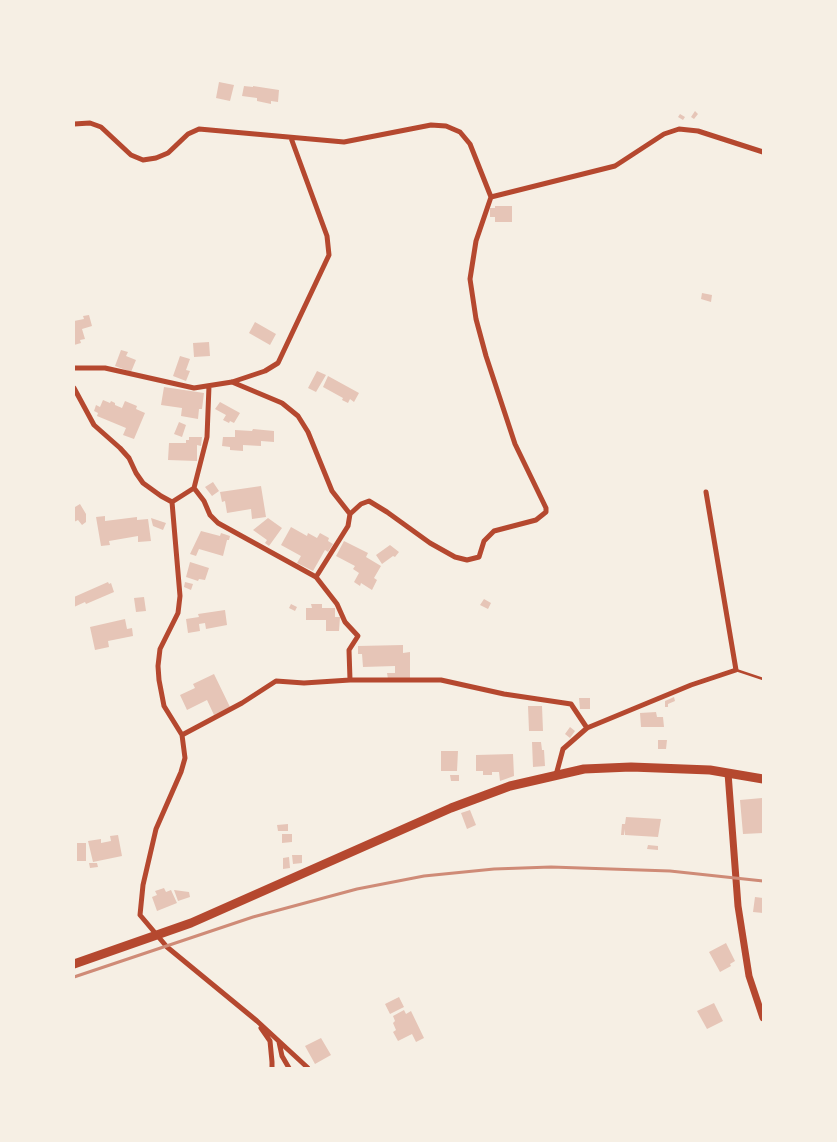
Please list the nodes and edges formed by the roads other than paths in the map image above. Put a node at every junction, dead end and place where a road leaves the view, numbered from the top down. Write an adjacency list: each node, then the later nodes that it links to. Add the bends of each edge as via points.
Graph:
1 (74, 124): 2 (street, via 90,123 101,127 131,155 143,160 168,153 188,134 199,129)
2 (291, 138): 4 (street, via 344,142 431,125 446,126 460,132 470,144); 6 (street, via 327,236 329,255 278,362 265,371)
3 (763, 152): 4 (street, via 698,131 679,129 664,134 615,166)
4 (491, 197): 12 (street, via 476,241 470,279 476,319 515,444 546,512 536,520 494,531 484,541 479,557 467,560 455,558 430,543 369,501)
5 (74, 368): 7 (street, via 105,368 194,388)
6 (232, 382): 7 (street); 12 (street, via 282,403 298,416 308,432 332,491)
7 (209, 386): 9 (street, via 207,437)
8 (74, 388): 11 (street, via 94,425 129,458 143,483)
9 (194, 488): 11 (street); 13 (street, via 218,523)
10 (706, 492): 14 (street)
11 (172, 502): 18 (street, via 180,596 178,613 160,649 158,666 164,706)
12 (350, 514): 13 (street, via 348,526)
13 (316, 577): 16 (street, via 358,636 349,650)
14 (736, 670): 15 (lane); 17 (street)
15 (763, 679)
16 (350, 680): 17 (street, via 441,680 571,704); 18 (street, via 276,681)
17 (587, 728): 20 (street, via 564,748)
18 (182, 735): 22 (street, via 185,758 156,829 143,885 140,915)
19 (728, 773): 20 (highway, via 631,767 584,769); 21 (highway); 24 (street, via 738,906 749,976)
20 (556, 775): 22 (highway, via 510,786 451,808 191,923)
21 (763, 779)
22 (156, 935): 23 (highway); 25 (street)
23 (74, 964)
24 (763, 1018)
25 (257, 1021): 26 (street); 27 (street, via 270,1042)
26 (279, 1042): 28 (street); 29 (street)
27 (272, 1068)
28 (289, 1068)
29 (308, 1068)

